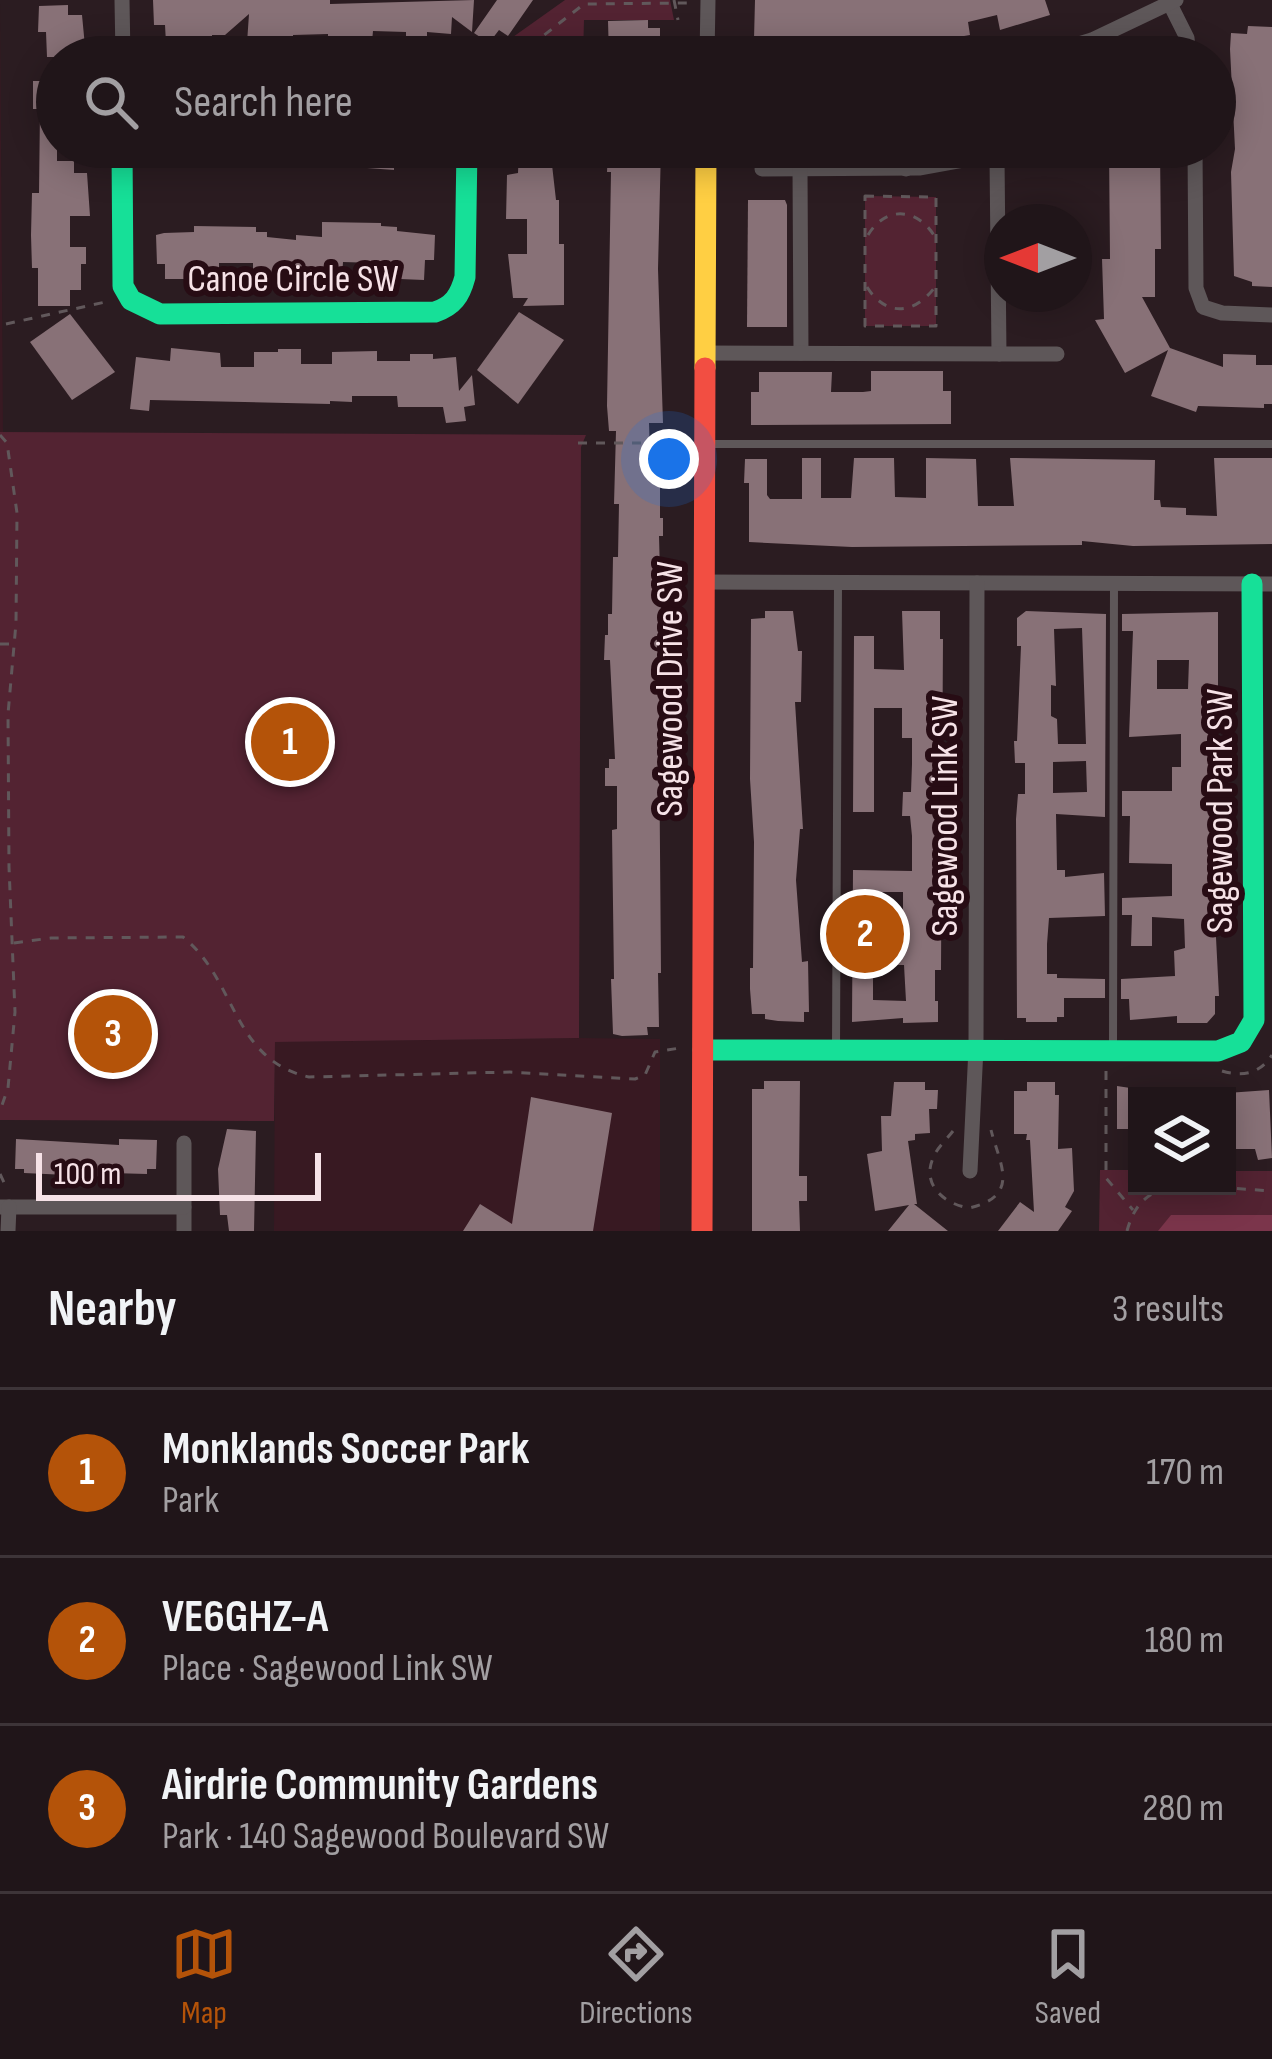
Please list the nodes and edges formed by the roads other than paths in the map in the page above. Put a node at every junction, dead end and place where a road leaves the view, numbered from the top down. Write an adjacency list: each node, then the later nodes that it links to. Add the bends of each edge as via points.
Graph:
1 (122, 0): 4 (street)
2 (708, 1): 5 (street)
3 (1173, 2): 6 (street); 7 (street)
4 (123, 36)
5 (707, 36)
6 (1101, 36)
7 (1185, 36)
8 (122, 168): 9 (street, Canoe Circle SW, via 121,273 130,297 160,314 447,309 465,281)
9 (467, 168)
10 (706, 168): 18 (street, Sagewood Drive SW)
11 (914, 168): 16 (street)
12 (997, 168): 20 (street)
13 (1196, 168): 17 (street, via 1196,288 1203,307)
14 (762, 169): 15 (street)
15 (800, 169): 16 (street); 19 (street)
16 (906, 169)
17 (1272, 315)
18 (704, 353): 19 (street); 23 (street, Sagewood Drive SW)
19 (801, 353): 20 (street)
20 (999, 354): 21 (street)
21 (1058, 354)
22 (1272, 444): 23 (lane)
23 (703, 445): 24 (street, Sagewood Drive SW)
24 (704, 582): 25 (street, Sagewood Park SW); 32 (street, Sagewood Drive SW)
25 (838, 583): 26 (street, Sagewood Park SW); 33 (lane)
26 (977, 583): 27 (street, Sagewood Park SW); 31 (street, Sagewood Link SW)
27 (1114, 583): 28 (street, Sagewood Park SW); 34 (lane)
28 (1262, 584): 29 (street, Sagewood Park SW)
29 (1263, 721): 30 (street, Sagewood Park SW)
30 (1264, 854): 34 (street, Sagewood Park SW, via 1250,1031 1218,1051)
31 (976, 1048): 33 (street, Sagewood Park SW); 34 (street, Sagewood Park SW); 36 (street, Sagewood Link SW)
32 (703, 1049): 33 (street, Sagewood Park SW); 41 (street, Sagewood Drive SW)
33 (836, 1049)
34 (1109, 1050)
35 (184, 1143): 38 (street)
36 (970, 1171)
37 (4, 1207): 38 (street); 39 (street)
38 (184, 1207): 40 (street)
39 (8, 1231)
40 (184, 1231)
41 (702, 1231)

